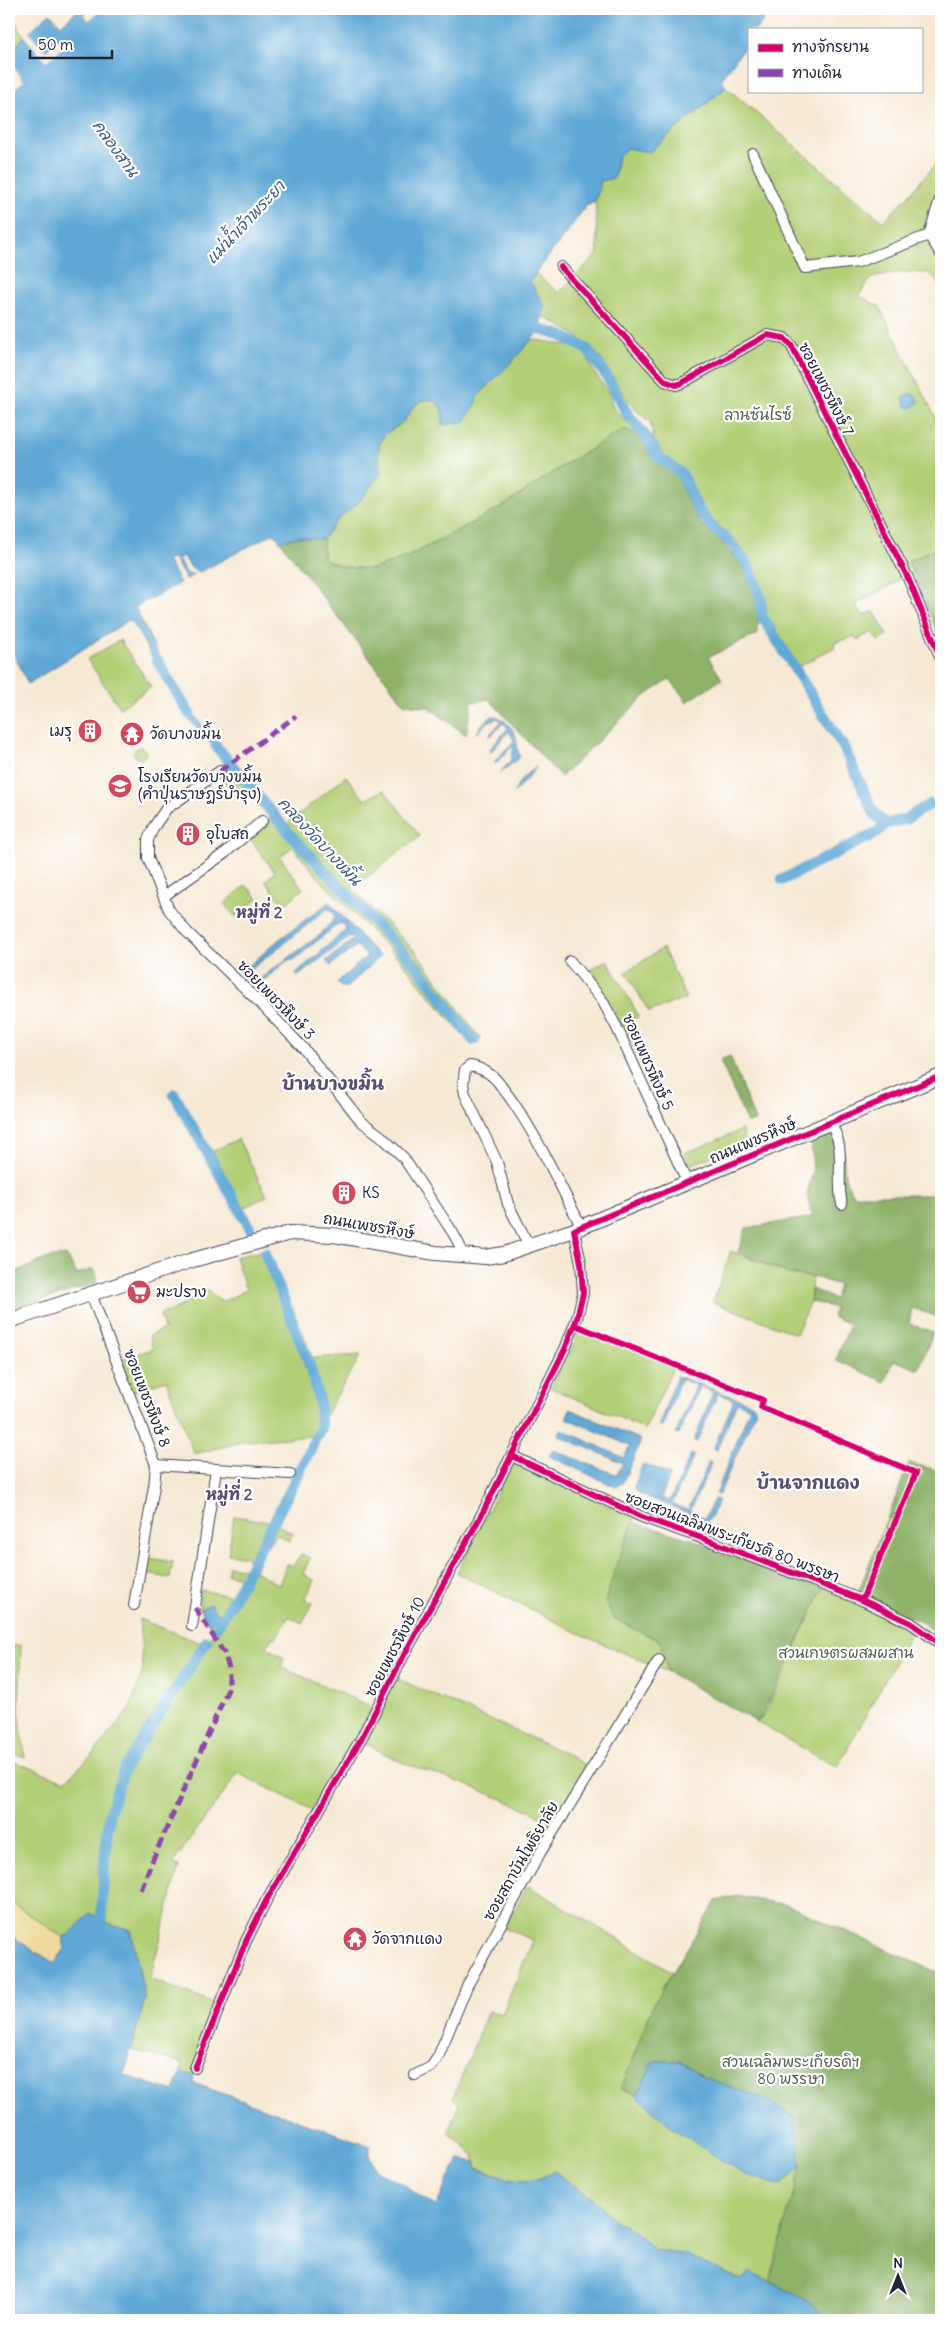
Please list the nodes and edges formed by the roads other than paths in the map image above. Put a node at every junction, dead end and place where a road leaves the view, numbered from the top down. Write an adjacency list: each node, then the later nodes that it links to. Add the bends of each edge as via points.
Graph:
1 (752, 154): 3 (street, via 805,268 858,262)
2 (941, 196): 3 (street)
3 (929, 235): 4 (street)
4 (941, 254)
5 (562, 267): 6 (street, ซอยเพชรหึงษ์ 7, via 611,324 671,384 682,383 767,335 784,338 791,344 908,578)
6 (941, 659)
7 (220, 771): 9 (street, ซอยเพชรหึงษ์ 3, via 166,809 153,828 148,840 148,858)
8 (262, 821): 9 (street, via 225,853)
9 (164, 896): 17 (street, ซอยเพชรหึงษ์ 3, via 169,910 187,932 304,1049 361,1121 403,1157 453,1233 460,1246)
10 (570, 961): 13 (street, ซอยเพชรหึงษ์ 5, via 602,1000 617,1028)
11 (941, 1076): 12 (main road, ถนนเพชรหึงษ์)
12 (829, 1123): 13 (main road, ถนนเพชรหึงษ์); 14 (street, via 839,1141 838,1186)
13 (687, 1182): 15 (main road, ถนนเพชรหึงษ์)
14 (842, 1204)
15 (578, 1228): 16 (main road, ถนนเพชรหึงษ์); 16 (street, ซอยเพชรหึงษ์ 10, via 540,1147 501,1085 484,1071 470,1066 465,1070 465,1094 497,1162 510,1210); 20 (street, ซอยเพชรหึงษ์ 10, via 583,1293 577,1318)
16 (530, 1246): 17 (main road, ถนนเพชรหึงษ์, via 485,1257)
17 (460, 1255): 18 (main road, ถนนเพชรหึงษ์, via 334,1235 290,1233 202,1257)
18 (91, 1294): 19 (main road, ถนนเพชรหึงษ์); 21 (street, ซอยเพชรหึงษ์ 8)
19 (9, 1321)
20 (512, 1456): 26 (street, ซอยสวนเฉลิมพระเกียรติ 80 พรรษา, via 642,1517 862,1600 911,1623); 28 (street, ซอยเพชรหึงษ์ 10, via 362,1737 266,1900)
21 (156, 1465): 22 (street); 24 (street, ซอยเพชรหึงษ์ 8)
22 (216, 1469): 23 (street); 25 (street)
23 (290, 1474)
24 (134, 1605)
25 (192, 1626)
26 (941, 1644)
27 (659, 1660): 29 (street, ซอยสถาบันโพธิยาลัย, via 540,1853 467,1986 438,2057 431,2067)
28 (195, 2068)
29 (415, 2075)

